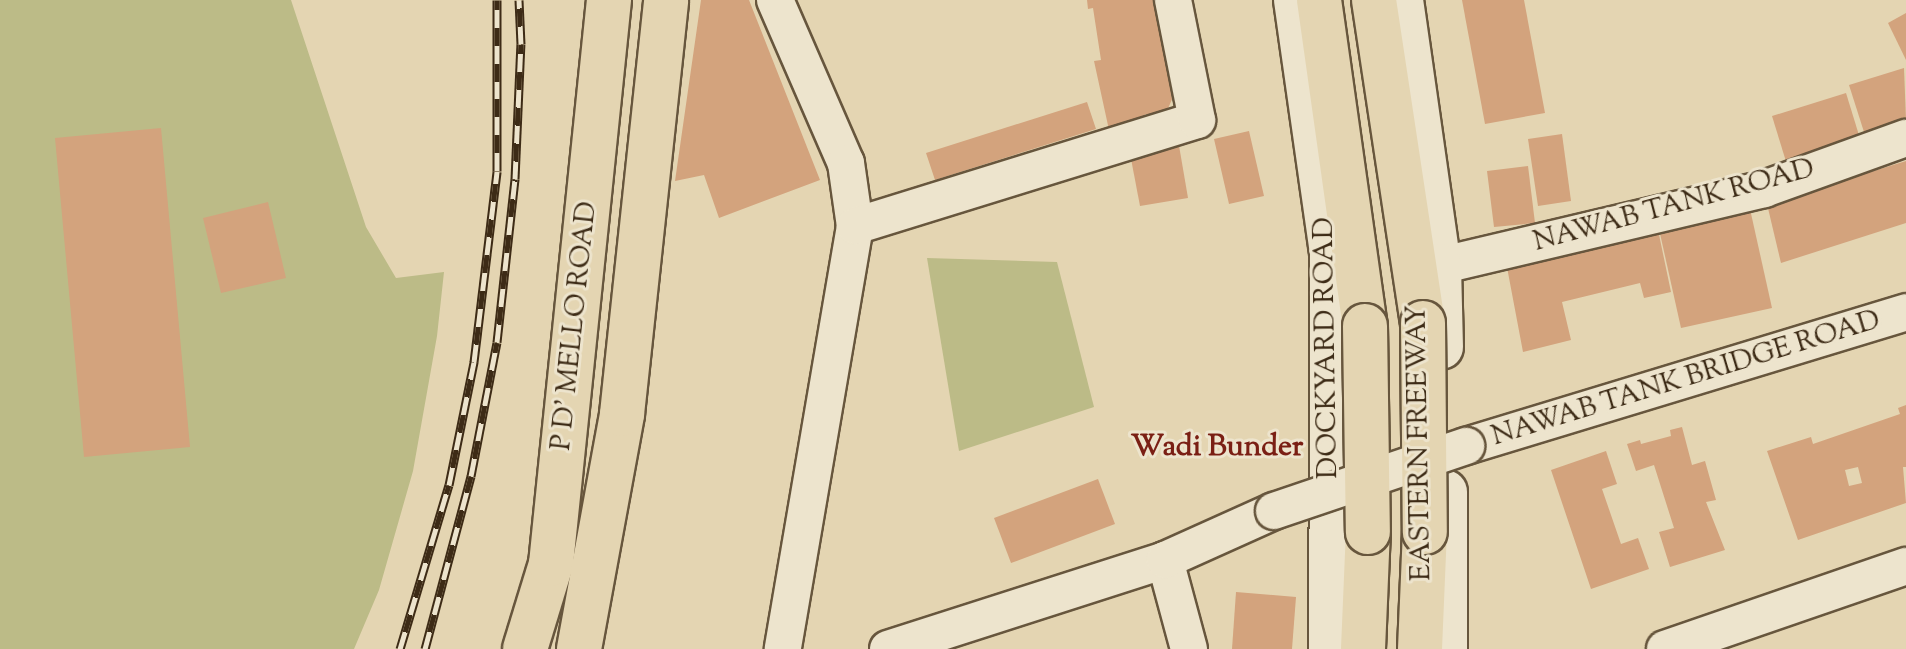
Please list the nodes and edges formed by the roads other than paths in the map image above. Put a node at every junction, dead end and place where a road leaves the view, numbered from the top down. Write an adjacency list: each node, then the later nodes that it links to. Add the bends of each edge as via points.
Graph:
1 (609, 0): 17 (main road, P D' MELLO ROAD, via 551,564)
2 (666, 0): 18 (main road, P D' MELLO ROAD, via 622,414)
3 (775, 0): 10 (street, via 846,163)
4 (1173, 0): 10 (street, via 1197,120)
5 (1296, 0): 14 (street, DOCKYARD ROAD, via 1332,254)
6 (1319, 0): 23 (main road, EASTERN FREEWAY, bridge, via 1365,326 1368,532)
7 (1374, 0): 24 (main road, EASTERN FREEWAY, bridge, via 1423,323)
8 (1401, 0): 11 (street)
9 (1906, 138): 11 (street, NAWAB TANK ROAD, via 1764,189)
10 (855, 226): 19 (street)
11 (1439, 266): 13 (street)
12 (1906, 312): 13 (street, NAWAB TANK BRIDGE ROAD)
13 (1455, 454): 14 (street); 15 (street, NAWAB TANK BRIDGE ROAD, bridge, via 1274,511); 25 (street)
14 (1330, 499): 22 (street, DOCKYARD ROAD)
15 (1165, 560): 20 (street); 21 (street)
16 (1906, 566): 26 (street)
17 (525, 649)
18 (579, 649)
19 (783, 649)
20 (888, 649)
21 (1189, 649)
22 (1331, 649)
23 (1363, 649)
24 (1420, 649)
25 (1445, 649)
26 (1665, 649)

